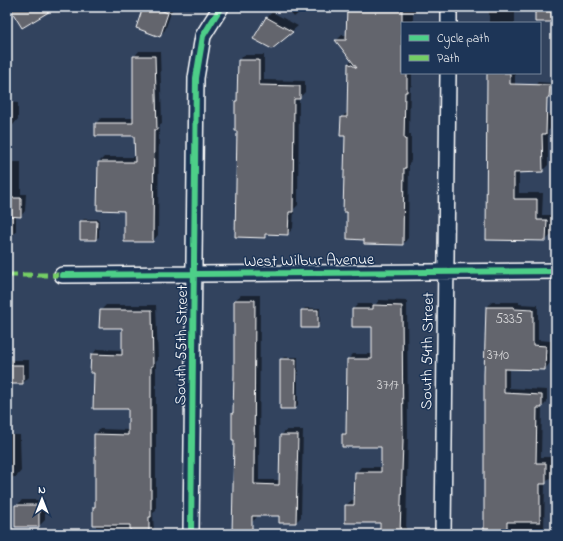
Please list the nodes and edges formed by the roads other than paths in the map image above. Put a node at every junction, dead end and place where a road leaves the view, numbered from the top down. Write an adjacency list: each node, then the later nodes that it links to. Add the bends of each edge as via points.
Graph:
1 (221, 7): 7 (street, South 55th Street, via 203,36 196,78)
2 (449, 7): 3 (street)
3 (448, 22)
4 (448, 74): 5 (street, South 54th Street)
5 (445, 271): 6 (street, West Wilbur Avenue); 7 (street, West Wilbur Avenue); 10 (street, South 54th Street)
6 (556, 271)
7 (194, 274): 8 (street, West Wilbur Avenue); 9 (street, South 55th Street)
8 (62, 275)
9 (191, 534)
10 (443, 534)

